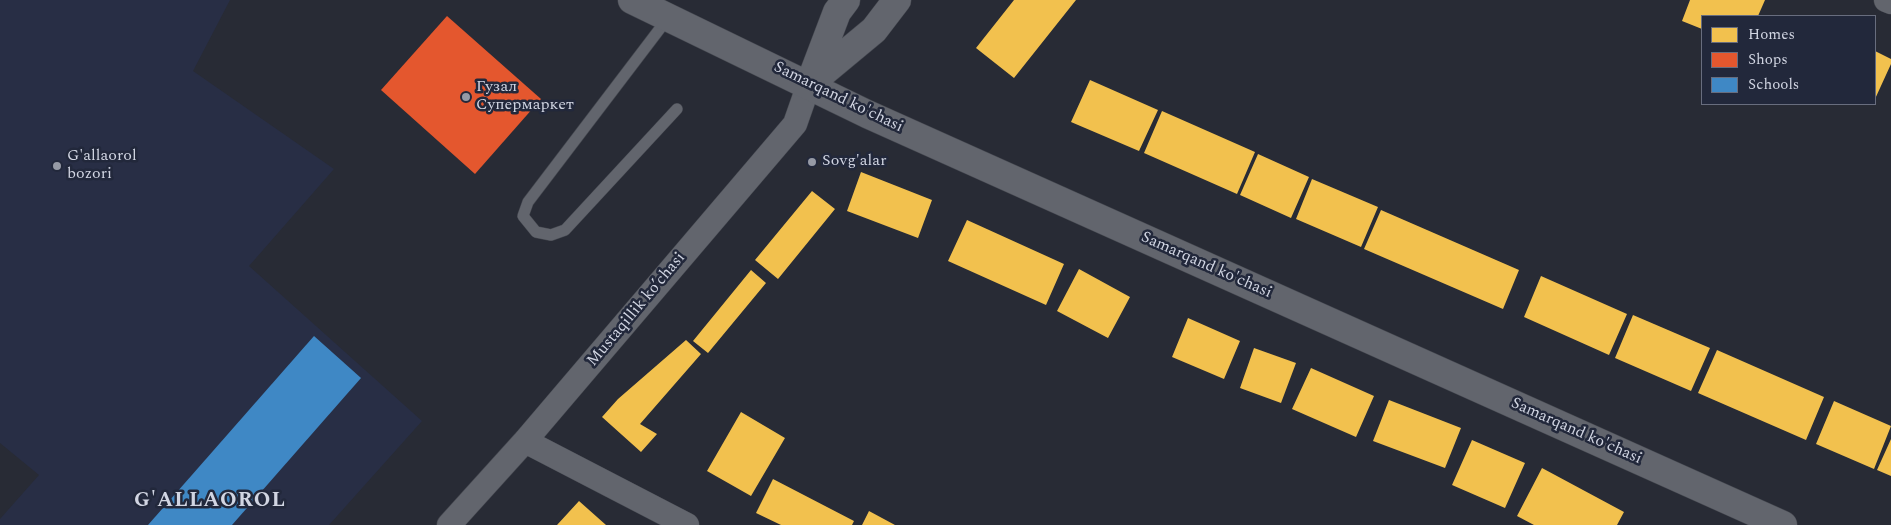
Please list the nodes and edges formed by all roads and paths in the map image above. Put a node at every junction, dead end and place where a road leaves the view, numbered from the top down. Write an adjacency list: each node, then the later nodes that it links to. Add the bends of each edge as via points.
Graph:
1 (632, 0): 6 (street, Samarqand ko'chasi)
2 (846, 0): 7 (street, Mustaqillik ko’chasi, via 837,12)
3 (897, 0): 7 (street, via 874,30)
4 (1886, 0): 5 (street)
5 (1891, 2)
6 (669, 16): 7 (street, Samarqand ko'chasi); 8 (lane, via 528,202 524,216 536,232 551,235 565,230)
7 (809, 84): 9 (street, Mustaqillik ko’chasi, via 795,124); 12 (street, Samarqand ko'chasi, via 867,114)
8 (678, 109)
9 (525, 441): 10 (street, Mustaqillik ko’chasi); 11 (street)
10 (449, 525)
11 (687, 525)
12 (1783, 525)

